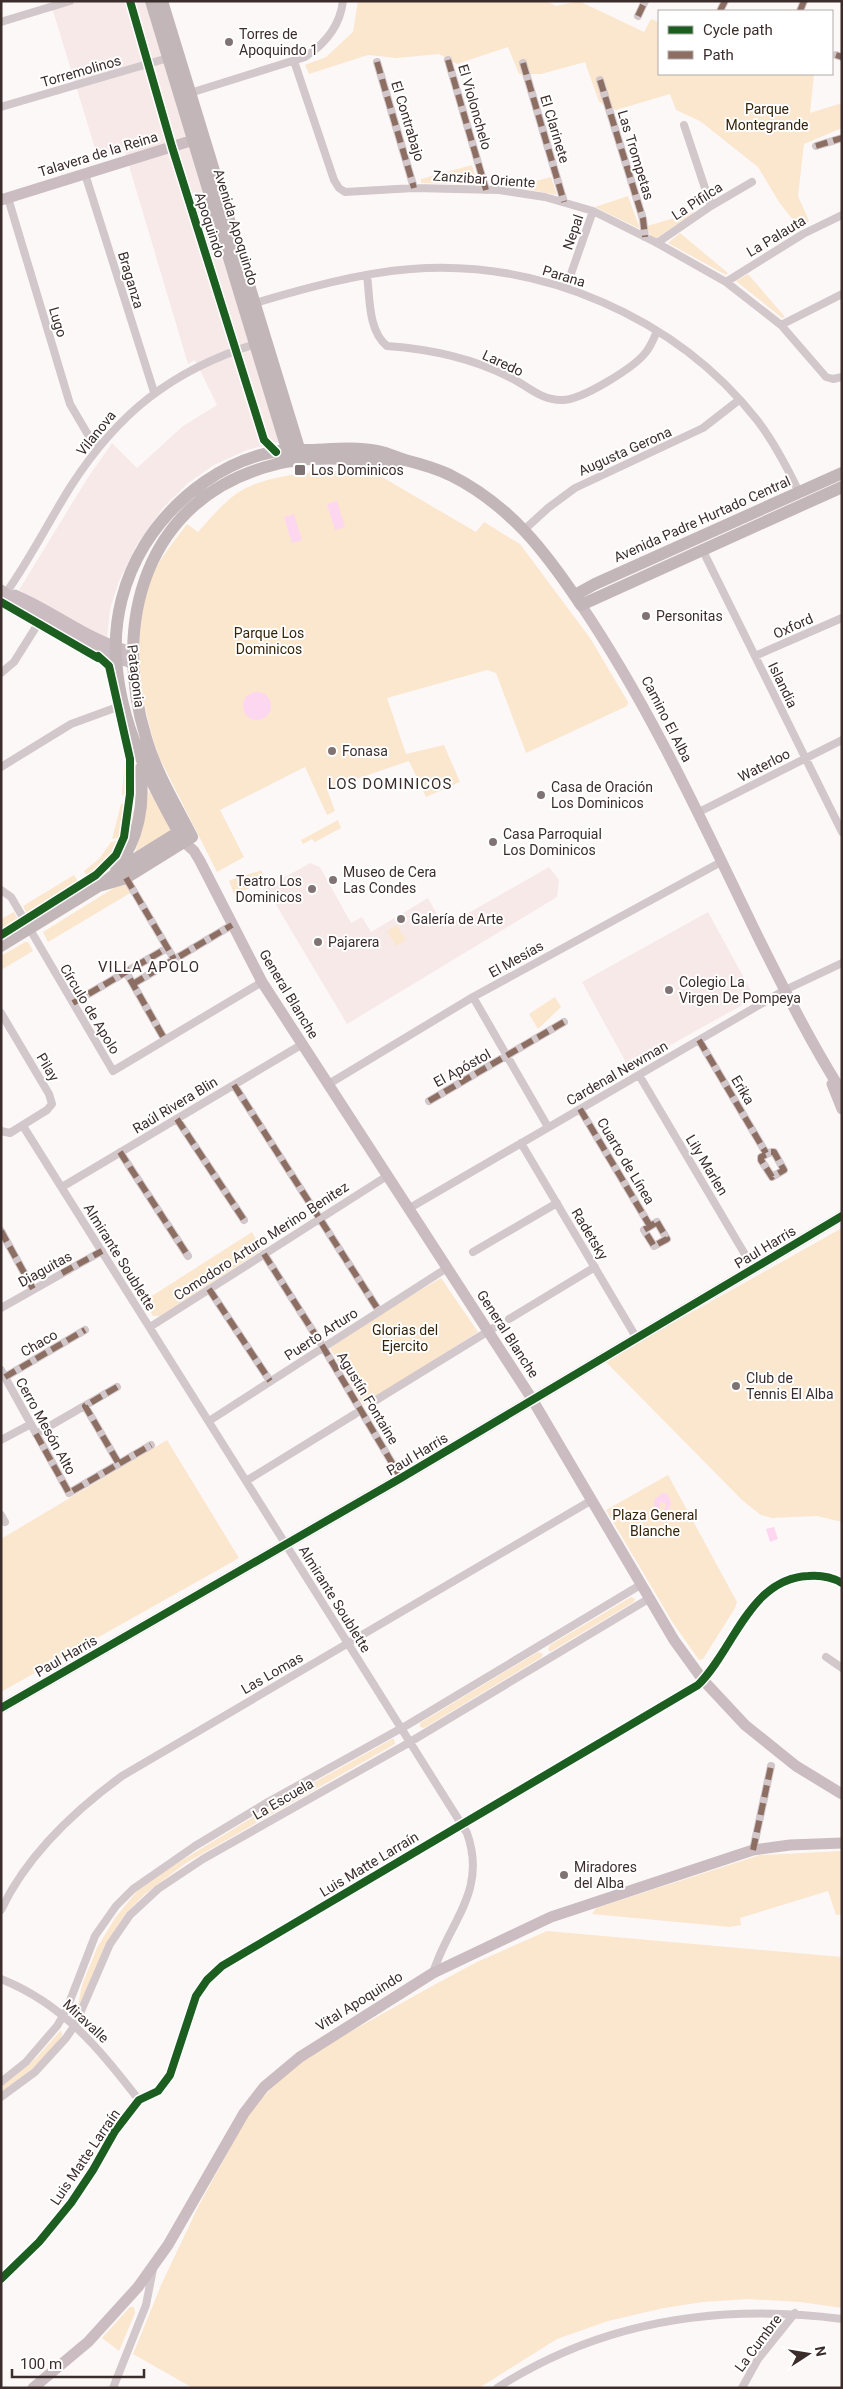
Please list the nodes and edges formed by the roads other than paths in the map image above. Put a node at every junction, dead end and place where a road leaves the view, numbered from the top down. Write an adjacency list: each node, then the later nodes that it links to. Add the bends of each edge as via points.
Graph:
1 (70, 1): 7 (street)
2 (151, 1): 8 (main road, Avenida Apoquindo)
3 (162, 1): 14 (main road, Avenida Apoquindo)
4 (343, 1): 10 (street, via 330,35 314,51)
5 (645, 1): 6 (street)
6 (638, 16)
7 (1, 22)
8 (168, 58): 15 (street, Torremolinos); 18 (main road, Avenida Apoquindo)
9 (448, 60): 23 (street, El Violonchelo)
10 (294, 62): 14 (street); 22 (street, Zanzibar Oriente, via 339,188 356,193)
11 (377, 62): 22 (street, El Contrabajo)
12 (522, 63): 25 (street, El Clarinete)
13 (600, 80): 29 (street, Las Trompetas, via 643,219)
14 (190, 93): 18 (main road, Avenida Apoquindo)
15 (1, 107)
16 (684, 125): 26 (street)
17 (842, 138): 19 (street)
18 (199, 139): 20 (street, Talavera de la Reina); 35 (main road, Avenida Apoquindo)
19 (816, 146)
20 (85, 174): 24 (street, Talavera de la Reina); 40 (street, Braganza)
21 (752, 182): 26 (street, La Pifilca)
22 (414, 188): 23 (street, Zanzibar Oriente)
23 (486, 190): 25 (street, Zanzibar Oriente, via 526,193)
24 (4, 199): 42 (street, Lugo, via 70,404 87,434)
25 (564, 202): 27 (street, Zanzibar Oriente)
26 (711, 206): 30 (street, La Pifilca)
27 (593, 212): 29 (street, Zanzibar Oriente); 33 (street, Nepal)
28 (842, 215): 32 (street, La Palauta, via 803,234)
29 (645, 237): 30 (street, Zanzibar Oriente)
30 (657, 243): 32 (street, Zanzibar Oriente)
31 (366, 275): 33 (street, Parana, via 434,268 479,270); 35 (street, Parana); 37 (street, Laredo, via 374,326 380,340 387,346 474,363 510,377 549,398 563,400 581,395 632,365 646,352)
32 (726, 282): 36 (street, Zanzibar Oriente)
33 (566, 288): 37 (street, Parana, via 622,311)
34 (842, 294): 36 (street)
35 (249, 303): 38 (main road, Avenida Apoquindo); 43 (main road, Avenida Apoquindo)
36 (781, 325): 39 (street, Zanzibar Oriente, via 826,377)
37 (657, 331): 41 (street, Parana, via 692,356)
38 (256, 344): 40 (street, Vilanova, via 204,363); 43 (main road, Avenida Apoquindo)
39 (842, 377)
40 (154, 392): 42 (street, Vilanova, via 125,417)
41 (739, 400): 46 (street, Parana, via 770,440); 47 (street, Augusta Gerona, via 717,419 676,442 575,488)
42 (100, 446): 49 (street, Vilanova)
43 (295, 456): 47 (main road, Camino El Alba, via 379,463 405,460 425,465 470,486); 53 (main road, Patagonia, via 250,460 219,474 192,492 162,520 128,579 119,610); 55 (main road, Patagonia, via 225,484 200,502 174,528 157,553 141,588 133,624)
44 (842, 473): 46 (main road, Avenida Padre Hurtado Central)
45 (842, 486): 48 (main road, Avenida Padre Hurtado Central)
46 (799, 492): 50 (main road, Avenida Padre Hurtado Central, via 595,584)
47 (525, 529): 50 (main road, Camino El Alba)
48 (702, 549): 50 (main road, Avenida Padre Hurtado Central); 54 (street, Islandia)
49 (4, 592): 52 (street); 53 (street, via 20,597)
50 (578, 600): 62 (street, Camino El Alba, via 631,682)
51 (842, 618): 54 (street, Oxford)
52 (41, 619): 53 (street); 56 (street, via 14,662)
53 (116, 653): 55 (street); 57 (main road, Patagonia)
54 (755, 656): 60 (street, Islandia)
55 (132, 657): 64 (main road, Patagonia, via 137,702 148,745)
56 (1, 673)
57 (123, 705): 59 (main road, Patagonia); 61 (street, via 71,724)
58 (842, 740): 60 (street, Waterloo)
59 (138, 756): 64 (main road, Patagonia); 67 (main road, via 142,800 134,839 121,862)
60 (805, 758): 62 (street, Waterloo); 63 (street, Islandia)
61 (1, 767)
62 (697, 813): 65 (street, Camino El Alba)
63 (842, 832)
64 (187, 838): 66 (main road); 67 (main road, via 135,859); 69 (street, General Blanche)
65 (721, 862): 78 (street, Camino El Alba); 79 (street, El Mesías)
66 (126, 878): 67 (main road); 72 (street)
67 (99, 886): 70 (main road)
68 (1, 890): 70 (street, Círculo de Apolo, via 11,897)
69 (232, 925): 73 (street); 76 (street, General Blanche)
70 (29, 929): 71 (main road); 80 (street, Círculo de Apolo)
71 (1, 946)
72 (167, 948): 73 (street); 75 (street)
73 (174, 960): 77 (street)
74 (842, 963): 78 (street, Cardenal Newman)
75 (126, 972): 77 (street); 80 (street)
76 (262, 982): 83 (street, Círculo de Apolo); 85 (street, General Blanche)
77 (132, 984): 83 (street)
78 (785, 990): 84 (street, Cardenal Newman); 87 (street, Camino El Alba)
79 (473, 997): 86 (street, El Apóstol); 90 (street, El Mesías)
80 (73, 1004): 83 (street, Círculo de Apolo, via 113,1071)
81 (1, 1013): 96 (street, Pilay, via 52,1104)
82 (564, 1022): 86 (street)
83 (165, 1040)
84 (699, 1040): 88 (street, Cardenal Newman); 101 (street, Erika)
85 (301, 1045): 89 (street, Raúl Rivera Blin); 90 (street, General Blanche)
86 (508, 1057): 92 (street, El Apóstol); 97 (street, El Apóstol)
87 (823, 1062): 91 (street, Camino El Alba); 94 (street, Camino El Alba)
88 (639, 1075): 93 (street, Cardenal Newman); 117 (street, Lily Marlen)
89 (234, 1085): 95 (street, Raúl Rivera Blin); 107 (street)
90 (327, 1085): 102 (street, General Blanche)
91 (842, 1092)
92 (429, 1101)
93 (580, 1109): 97 (street, Cardenal Newman); 109 (street, Cuarto de Línea)
94 (842, 1109)
95 (177, 1119): 100 (street, Raúl Rivera Blin); 108 (street)
96 (23, 1126): 98 (street, via 10,1133); 103 (street, Almirante Soublette)
97 (548, 1127): 99 (street, Cardenal Newman)
98 (1, 1131)
99 (521, 1143): 104 (street, Radetsky); 105 (street, Cardenal Newman)
100 (120, 1152): 103 (street, Raúl Rivera Blin); 114 (street)
101 (766, 1153)
102 (387, 1176): 105 (street, General Blanche); 107 (street, Comodoro Arturo Merino Benitez)
103 (62, 1187): 111 (street, Almirante Soublette)
104 (557, 1204): 112 (street); 115 (street, Radetsky)
105 (408, 1209): 116 (street, General Blanche)
106 (842, 1216): 117 (street, Paul Harris)
107 (320, 1219): 113 (street, Comodoro Arturo Merino Benitez); 121 (street)
108 (244, 1220)
109 (650, 1226)
110 (1, 1231): 119 (street)
111 (102, 1251): 119 (street, Diaguitas); 123 (street, Almirante Soublette)
112 (472, 1252)
113 (264, 1254): 118 (street, Comodoro Arturo Merino Benitez); 127 (street, Agustín Fontaine)
114 (188, 1256)
115 (595, 1266): 122 (street); 126 (street, Radetsky)
116 (447, 1268): 121 (street, Puerto Arturo); 124 (street, General Blanche)
117 (753, 1268): 126 (street, Paul Harris)
118 (209, 1289): 123 (street, Comodoro Arturo Merino Benitez); 129 (street)
119 (34, 1290): 120 (street, Diaguitas)
120 (1, 1308)
121 (379, 1311): 127 (street, Puerto Arturo)
122 (509, 1319)
123 (150, 1327): 135 (street, Almirante Soublette)
124 (492, 1329): 131 (street, General Blanche); 132 (street)
125 (85, 1330): 128 (street, Chaco)
126 (636, 1337): 131 (street, Paul Harris)
127 (323, 1347): 129 (street, Puerto Arturo); 141 (street, Agustín Fontaine)
128 (3, 1374): 136 (street, Cerro Mesón Alto)
129 (270, 1381): 135 (street, Puerto Arturo)
130 (117, 1387): 133 (street)
131 (532, 1399): 141 (street, Paul Harris); 143 (street, General Blanche)
132 (373, 1402)
133 (85, 1406): 137 (street); 140 (street)
134 (355, 1414): 142 (street)
135 (209, 1421): 142 (street, Almirante Soublette)
136 (31, 1424): 137 (street, Cerro Mesón Alto); 138 (street)
137 (36, 1434): 140 (street, Cerro Mesón Alto, via 69,1493)
138 (1, 1440)
139 (151, 1445): 140 (street)
140 (118, 1464)
141 (401, 1478): 144 (street, Paul Harris)
142 (246, 1481): 144 (street, Almirante Soublette)
143 (592, 1500): 146 (street, General Blanche); 148 (street, Las Lomas)
144 (286, 1545): 148 (street, Almirante Soublette); 154 (street, Paul Harris)
145 (842, 1583): 153 (street, Luis Matte Larraín, via 822,1576 806,1576 774,1587 754,1606)
146 (642, 1584): 147 (street, General Blanche); 149 (street, La Escuela)
147 (650, 1598): 151 (street, La Escuela); 153 (street, General Blanche, via 674,1640)
148 (349, 1644): 155 (street, Almirante Soublette); 162 (street, Las Lomas, via 150,1759 103,1790 42,1849)
149 (542, 1644): 151 (street); 155 (street, La Escuela)
150 (826, 1657): 152 (street)
151 (550, 1658): 156 (street, La Escuela)
152 (842, 1668)
153 (703, 1680): 158 (street, General Blanche, via 762,1740 796,1766); 159 (street, Luis Matte Larraín)
154 (1, 1708)
155 (402, 1728): 156 (street, Almirante Soublette); 165 (street, La Escuela, via 268,1802 134,1888 116,1906 95,1936)
156 (410, 1742): 159 (street, Almirante Soublette); 166 (street, La Escuela, via 158,1888 130,1915 110,1944)
157 (771, 1766): 161 (street)
158 (842, 1794)
159 (462, 1824): 163 (street, Almirante Soublette, via 471,1844 472,1876 462,1914 437,1958); 169 (street, Luis Matte Larraín, via 214,1972 192,2005 170,2074 158,2090)
160 (842, 1843): 161 (street, Vital Apoquindo)
161 (753, 1850): 163 (street, Vital Apoquindo, via 551,1917)
162 (1, 1910)
163 (433, 1973): 170 (street, Vital Apoquindo, via 300,2057 264,2087 244,2113)
164 (1, 1979): 165 (street, Miravalle, via 33,1994)
165 (64, 2015): 166 (street, Miravalle); 167 (street, La Escuela, via 26,2062)
166 (75, 2025): 168 (street, La Escuela, via 47,2060); 169 (street, Miravalle, via 95,2044)
167 (1, 2082)
168 (1, 2097)
169 (139, 2100): 171 (street, Luis Matte Larraín, via 115,2131 66,2210)
170 (153, 2267): 174 (street, Vital Apoquindo, via 106,2324); 175 (street, via 146,2305)
171 (1, 2279)
172 (795, 2314): 173 (street); 176 (street, via 723,2314 656,2322 570,2350); 177 (street, La Cumbre, via 758,2359)
173 (842, 2319)
174 (33, 2388)
175 (113, 2388)
176 (497, 2388)
177 (742, 2388)

